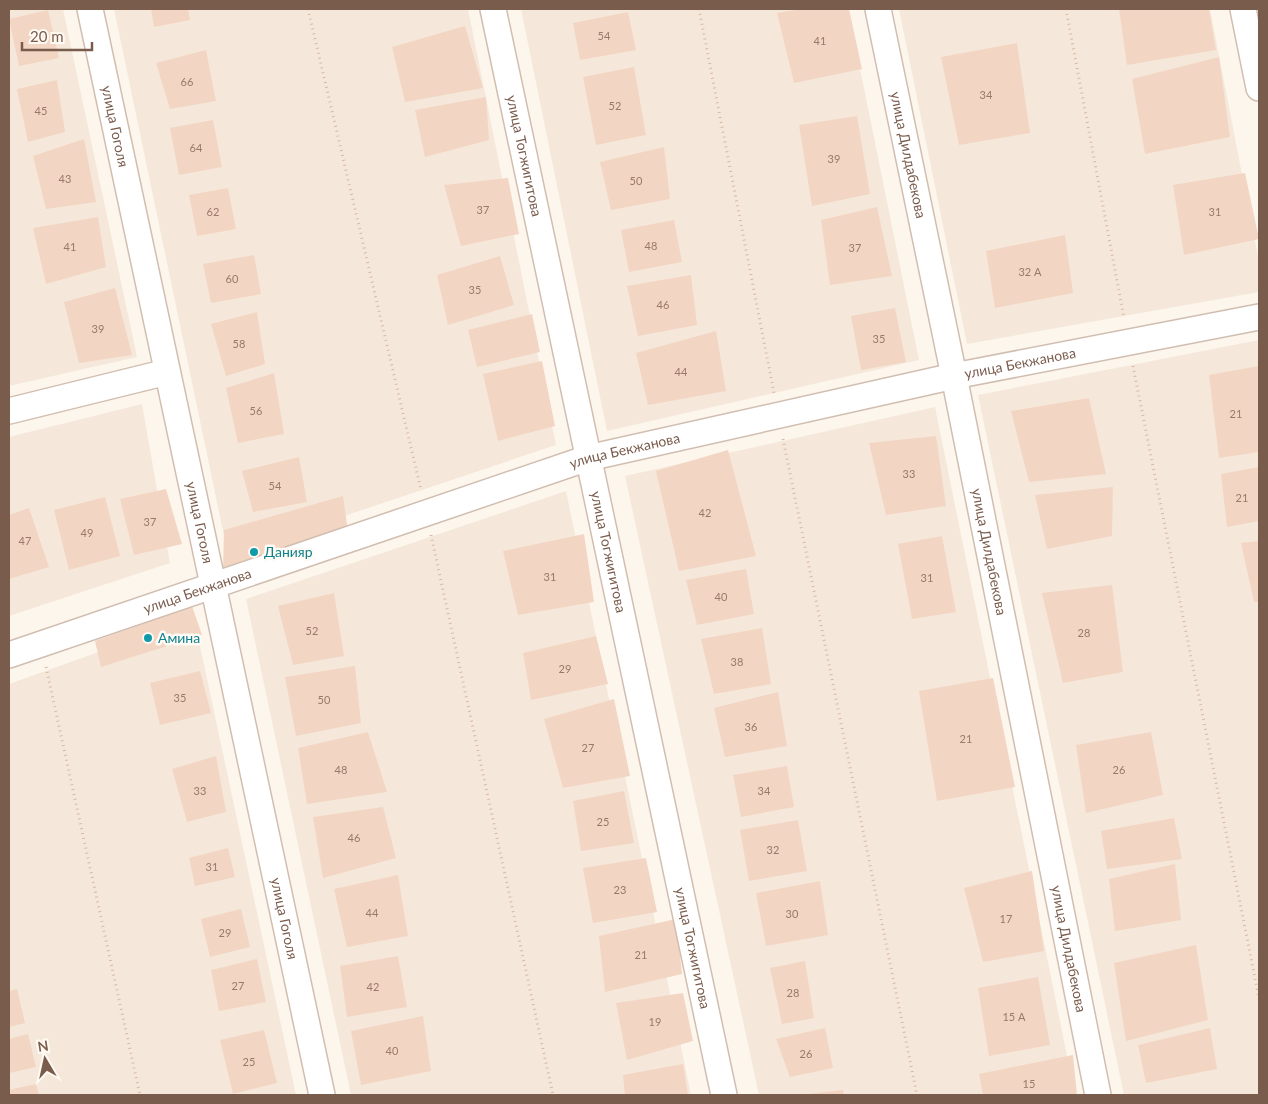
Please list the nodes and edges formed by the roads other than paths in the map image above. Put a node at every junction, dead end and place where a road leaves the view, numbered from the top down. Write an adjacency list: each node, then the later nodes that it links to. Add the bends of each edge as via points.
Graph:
1 (90, 9): 7 (street, улица Гоголя)
2 (494, 9): 10 (street, улица Тогжигитова)
3 (878, 9): 8 (street, улица Дилдабекова)
4 (1244, 9): 5 (street)
5 (1259, 88)
6 (1259, 317): 8 (street, улица Бекжанова)
7 (168, 372): 9 (street); 11 (street, улица Гоголя)
8 (954, 376): 10 (street, улица Бекжанова); 15 (street, улица Дилдабекова)
9 (9, 411)
10 (588, 458): 11 (street, улица Бекжанова); 14 (street, улица Тогжигитова)
11 (212, 586): 12 (street, улица Бекжанова); 13 (street, улица Гоголя)
12 (9, 655)
13 (322, 1095)
14 (724, 1095)
15 (1098, 1095)

